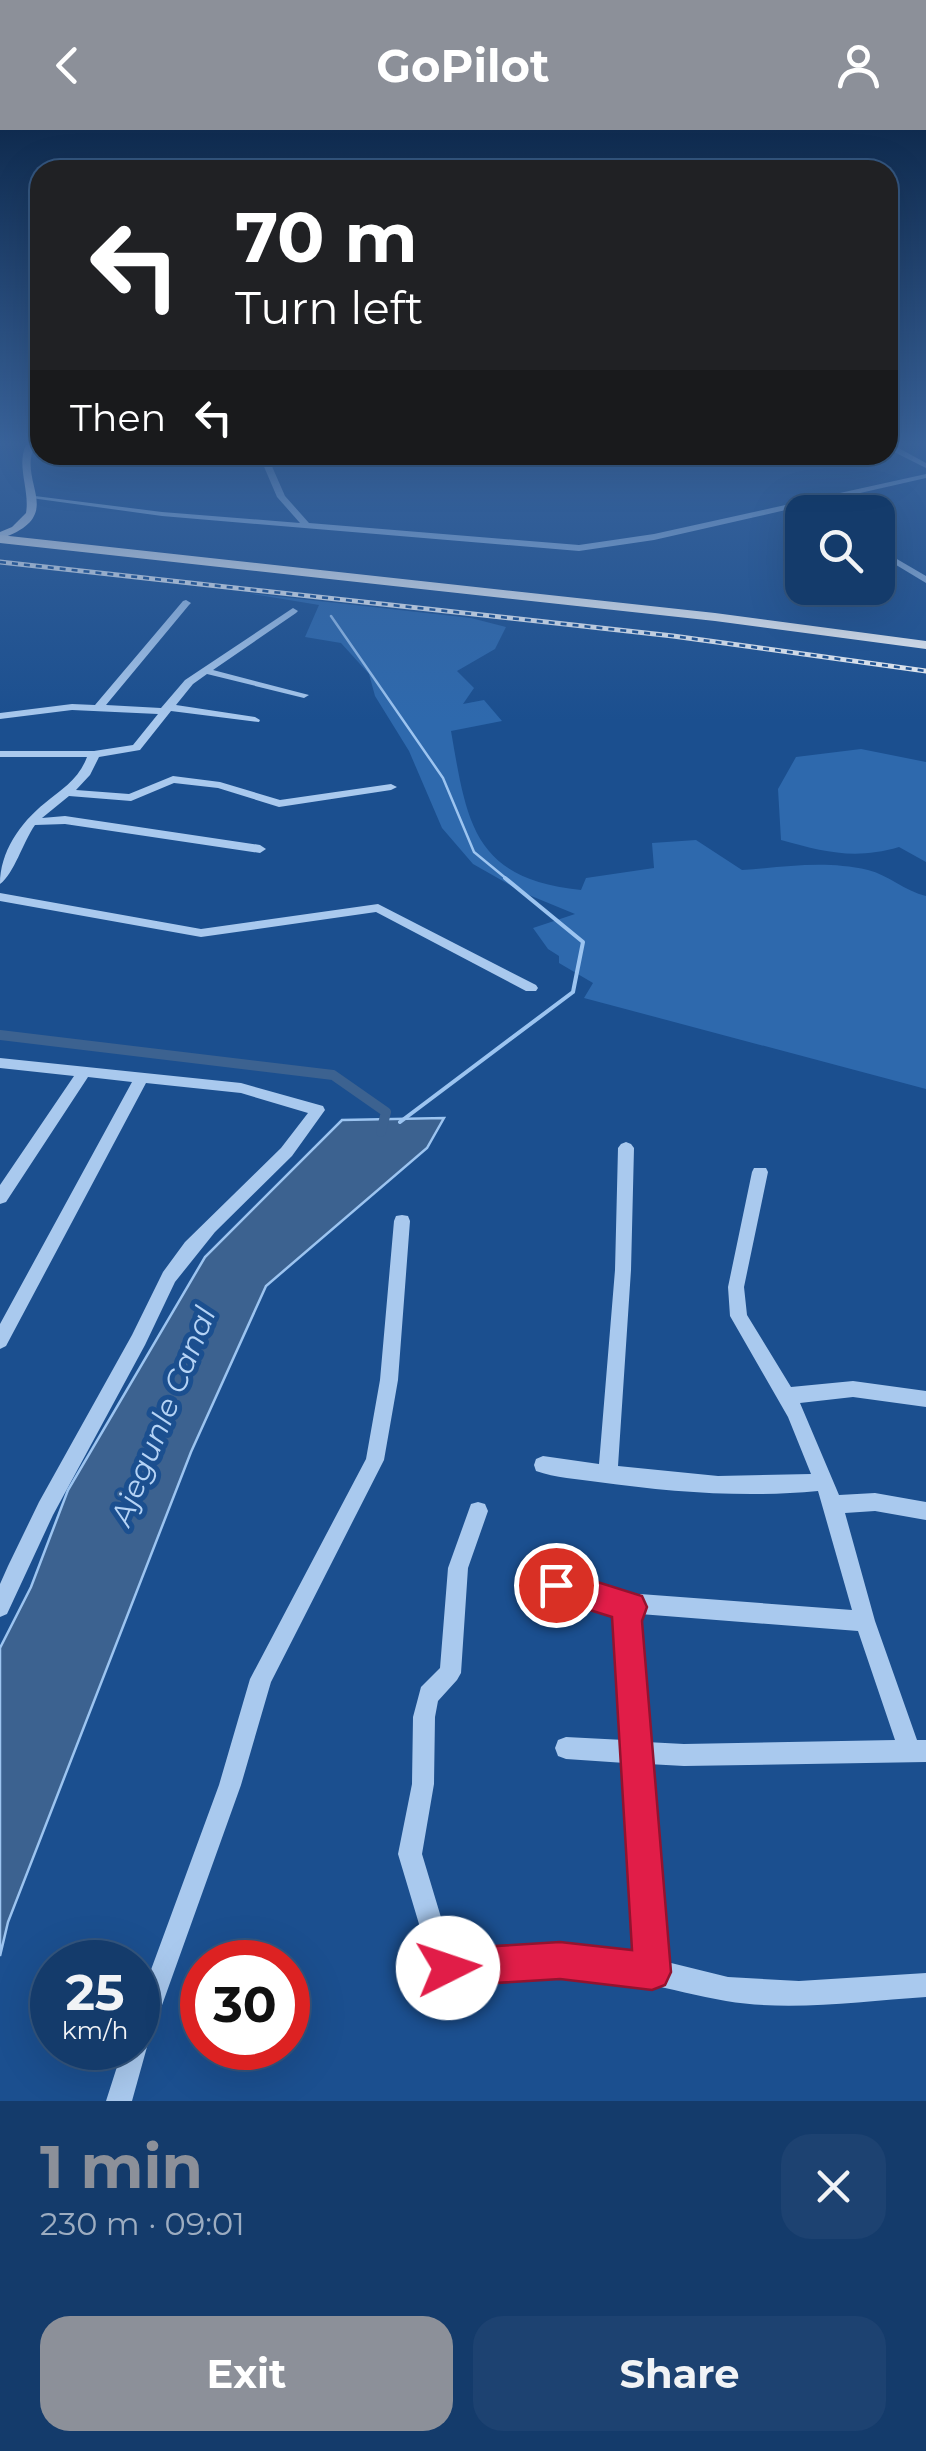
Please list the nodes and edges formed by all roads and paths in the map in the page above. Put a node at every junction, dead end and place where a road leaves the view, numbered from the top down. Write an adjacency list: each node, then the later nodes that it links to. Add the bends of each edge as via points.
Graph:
1 (0, 537): 5 (highway)
2 (31, 537): 5 (main road)
3 (437, 537): 4 (street, via 579,548)
4 (651, 537)
5 (40, 542): 11 (highway)
6 (0, 549): 12 (highway)
7 (895, 561): 8 (street)
8 (926, 580)
9 (186, 604): 15 (street)
10 (293, 611): 13 (street)
11 (926, 645)
12 (926, 654)
13 (205, 671): 14 (street); 16 (street)
14 (304, 696)
15 (99, 707): 16 (street); 17 (street)
16 (164, 709): 18 (street); 20 (street, via 136,748)
17 (0, 716)
18 (256, 720)
19 (0, 754): 20 (street)
20 (94, 754): 22 (street)
21 (390, 786): 22 (street, via 291,804 173,779 131,798)
22 (71, 794): 23 (street)
23 (31, 822): 24 (street, via 65,820); 25 (street)
24 (260, 849)
25 (0, 880)
26 (0, 897): 27 (street, via 201,933 378,908)
27 (531, 988)
28 (0, 1063): 29 (street)
29 (84, 1072): 30 (street); 33 (street)
30 (142, 1077): 35 (street); 45 (street, via 242,1088 318,1110 172,1272 46,1502)
31 (626, 1148): 39 (street, via 628,1236)
32 (760, 1172): 36 (street, via 735,1301)
33 (0, 1198)
34 (402, 1222): 52 (street, via 376,1460 261,1678)
35 (0, 1341)
36 (787, 1396): 37 (street, via 853,1388); 40 (street)
37 (926, 1399)
38 (543, 1464): 39 (street)
39 (608, 1474): 40 (street, via 774,1486)
40 (823, 1482): 41 (street)
41 (834, 1506): 43 (street, via 875,1502); 47 (street)
42 (478, 1510): 51 (street, via 458,1568 450,1674 429,1695 424,1717 423,1784 410,1854 438,1964 560,1960)
43 (926, 1512)
44 (556, 1585): 46 (street)
45 (0, 1607)
46 (631, 1607): 47 (street); 50 (street, via 626,1621)
47 (865, 1621): 49 (street)
48 (566, 1748): 50 (street)
49 (918, 1749): 50 (street)
50 (637, 1753): 51 (street)
51 (652, 1972): 53 (street, via 728,1989 799,1993)
52 (160, 1978)
53 (926, 1985)
54 (129, 2070): 55 (street)
55 (120, 2101)

